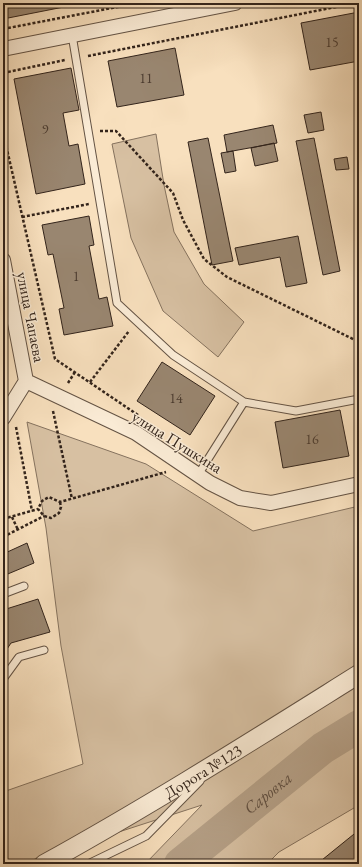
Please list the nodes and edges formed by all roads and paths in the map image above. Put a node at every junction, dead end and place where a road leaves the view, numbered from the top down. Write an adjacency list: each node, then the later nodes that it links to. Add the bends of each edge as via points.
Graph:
1 (107, 3): 5 (path)
2 (138, 3): 5 (path)
3 (235, 3): 7 (street)
4 (356, 3): 9 (path)
5 (108, 9): 6 (path)
6 (3, 29)
7 (72, 35): 8 (street); 9 (lane)
8 (3, 48)
9 (76, 58): 10 (path); 12 (lane)
10 (3, 73)
11 (3, 132): 14 (path)
12 (88, 132): 13 (lane); 17 (path, via 116,131 173,193 183,220 204,259 227,277)
13 (100, 202): 14 (path); 16 (lane, via 117,303)
14 (22, 217): 18 (path, via 55,359)
15 (3, 260): 19 (street, улица Чапаева)
16 (136, 321): 20 (path); 23 (lane, via 173,355)
17 (359, 342)
18 (75, 372): 20 (path); 21 (path)
19 (26, 381): 21 (street, улица Пушкина); 24 (street)
20 (90, 382): 25 (path)
21 (58, 396): 26 (street, улица Пушкина, via 136,434); 29 (path, via 52,408)
22 (359, 399): 23 (lane, via 296,411)
23 (244, 402): 27 (lane)
24 (5, 415): 32 (path, via 14,416)
25 (142, 418)
26 (185, 466): 27 (street, улица Пушкина); 29 (path)
27 (198, 475): 28 (street, улица Пушкина, via 240,498 271,502)
28 (359, 484)
29 (72, 499): 30 (path)
30 (60, 502): 31 (path, via 49,497 42,501); 33 (path, via 59,513 51,518)
31 (38, 509): 32 (path); 33 (path)
32 (32, 511): 34 (path)
33 (44, 516): 36 (path)
34 (12, 517): 35 (path); 36 (path)
35 (3, 519)
36 (18, 530): 37 (path)
37 (3, 537)
38 (24, 586): 39 (lane)
39 (3, 594)
40 (44, 650): 42 (lane, via 19,657)
41 (359, 674): 43 (street, Дорога №123)
42 (3, 679)
43 (219, 762): 44 (street, Дорога №123); 45 (lane, via 146,836)
44 (44, 864)
45 (88, 864)

